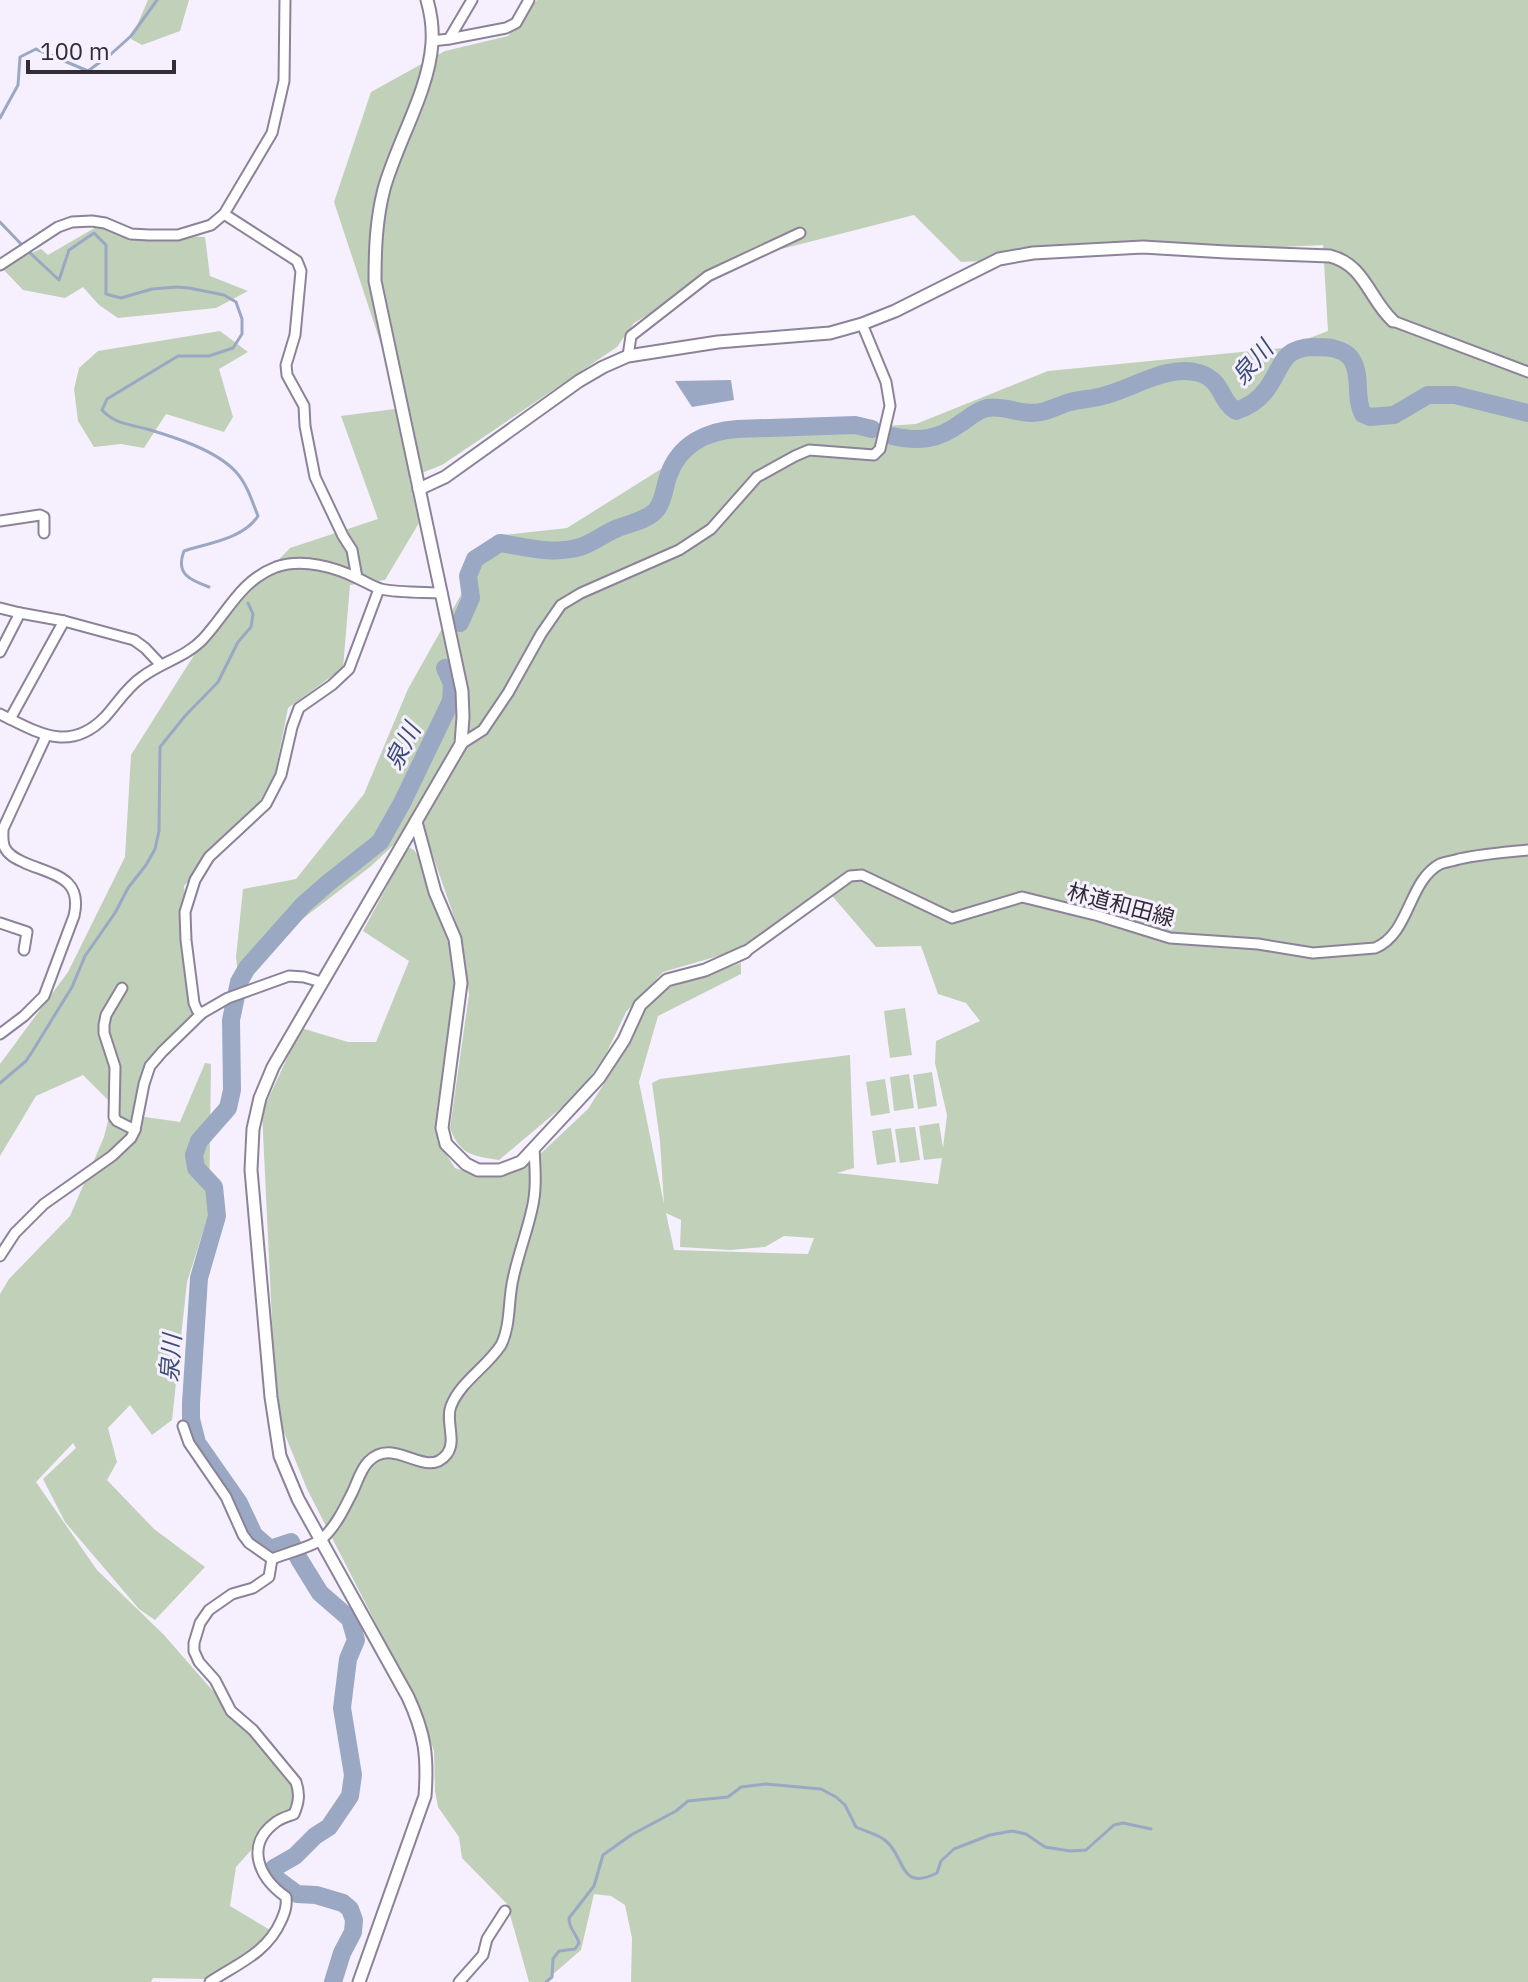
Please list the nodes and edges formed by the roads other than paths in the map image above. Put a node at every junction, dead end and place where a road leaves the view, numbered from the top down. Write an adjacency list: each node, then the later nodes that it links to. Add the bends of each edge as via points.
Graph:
1 (285, 0): 7 (street, via 284,81 272,133)
2 (427, 0): 6 (street)
3 (472, 0): 5 (street)
4 (529, 0): 5 (street, via 516,23 506,28)
5 (449, 39): 6 (street)
6 (432, 41): 14 (street, via 384,188 375,245 375,281)
7 (224, 214): 9 (street, via 211,225 178,235 131,234 105,223 72,222); 17 (street, via 297,261 301,271 287,375 304,406 315,477 352,550)
8 (800, 233): 12 (street, via 708,276 631,336)
9 (0, 265)
10 (1393, 321): 11 (street, via 1361,275 1341,259 1143,247 999,259); 13 (street)
11 (862, 324): 12 (street, via 830,333); 28 (street, via 890,406 880,449 874,455 809,450 795,456 757,477 711,529 561,605 483,730)
12 (628, 356): 14 (street, via 579,381 445,477)
13 (1528, 372)
14 (419, 489): 19 (street)
15 (0, 521): 16 (street, via 40,515)
16 (44, 533)
17 (357, 578): 18 (street); 24 (street, via 313,564 278,566 252,579 202,641)
18 (379, 589): 19 (street); 36 (street, via 349,669 299,708 281,775 266,804 209,857 195,880 185,912 186,940 194,1003)
19 (442, 593): 28 (street, via 462,691)
20 (0, 608): 21 (street)
21 (20, 613): 22 (street); 23 (street)
22 (64, 621): 24 (street, via 134,640); 26 (street)
23 (0, 652)
24 (161, 665): 27 (street, via 131,686 91,729 68,737)
25 (0, 714): 26 (street)
26 (10, 719): 27 (street)
27 (46, 736): 37 (street, via 3,829 3,843 14,858 67,881 77,903 44,996)
28 (461, 744): 29 (street)
29 (416, 822): 34 (street); 39 (street, via 435,892 455,939 461,983 442,1128 446,1144 478,1170 500,1170 521,1162)
30 (1528, 850): 33 (street, 林道和田線, via 1440,864 1422,883 1397,930 1375,948 1313,953 1170,938 1022,897 952,918 862,875 850,876)
31 (0, 923): 32 (street, via 27,932)
32 (24, 950)
33 (745, 952): 39 (street, via 667,980 640,1005 599,1078)
34 (321, 982): 36 (street, via 289,976); 42 (street, via 260,1098 251,1170 275,1432 287,1477)
35 (122, 988): 38 (street, via 106,1015 104,1033 115,1067 114,1117)
36 (202, 1013): 38 (street, via 150,1066)
37 (0, 1034)
38 (135, 1130): 40 (street, via 123,1147 44,1204)
39 (534, 1148): 42 (street, via 533,1207 513,1279 506,1330 489,1362 451,1405 447,1453 425,1462 381,1452 367,1462)
40 (0, 1256)
41 (183, 1426): 43 (street, via 243,1535)
42 (321, 1541): 43 (street); 46 (street, via 408,1697 425,1747 425,1796)
43 (272, 1559): 45 (street, via 269,1577 209,1610 194,1651 231,1711 296,1782 299,1802 294,1814 276,1822 258,1850 265,1879 286,1897 287,1907 267,1944)
44 (505, 1911): 47 (street, via 483,1955)
45 (210, 1982)
46 (359, 1982)
47 (459, 1982)

